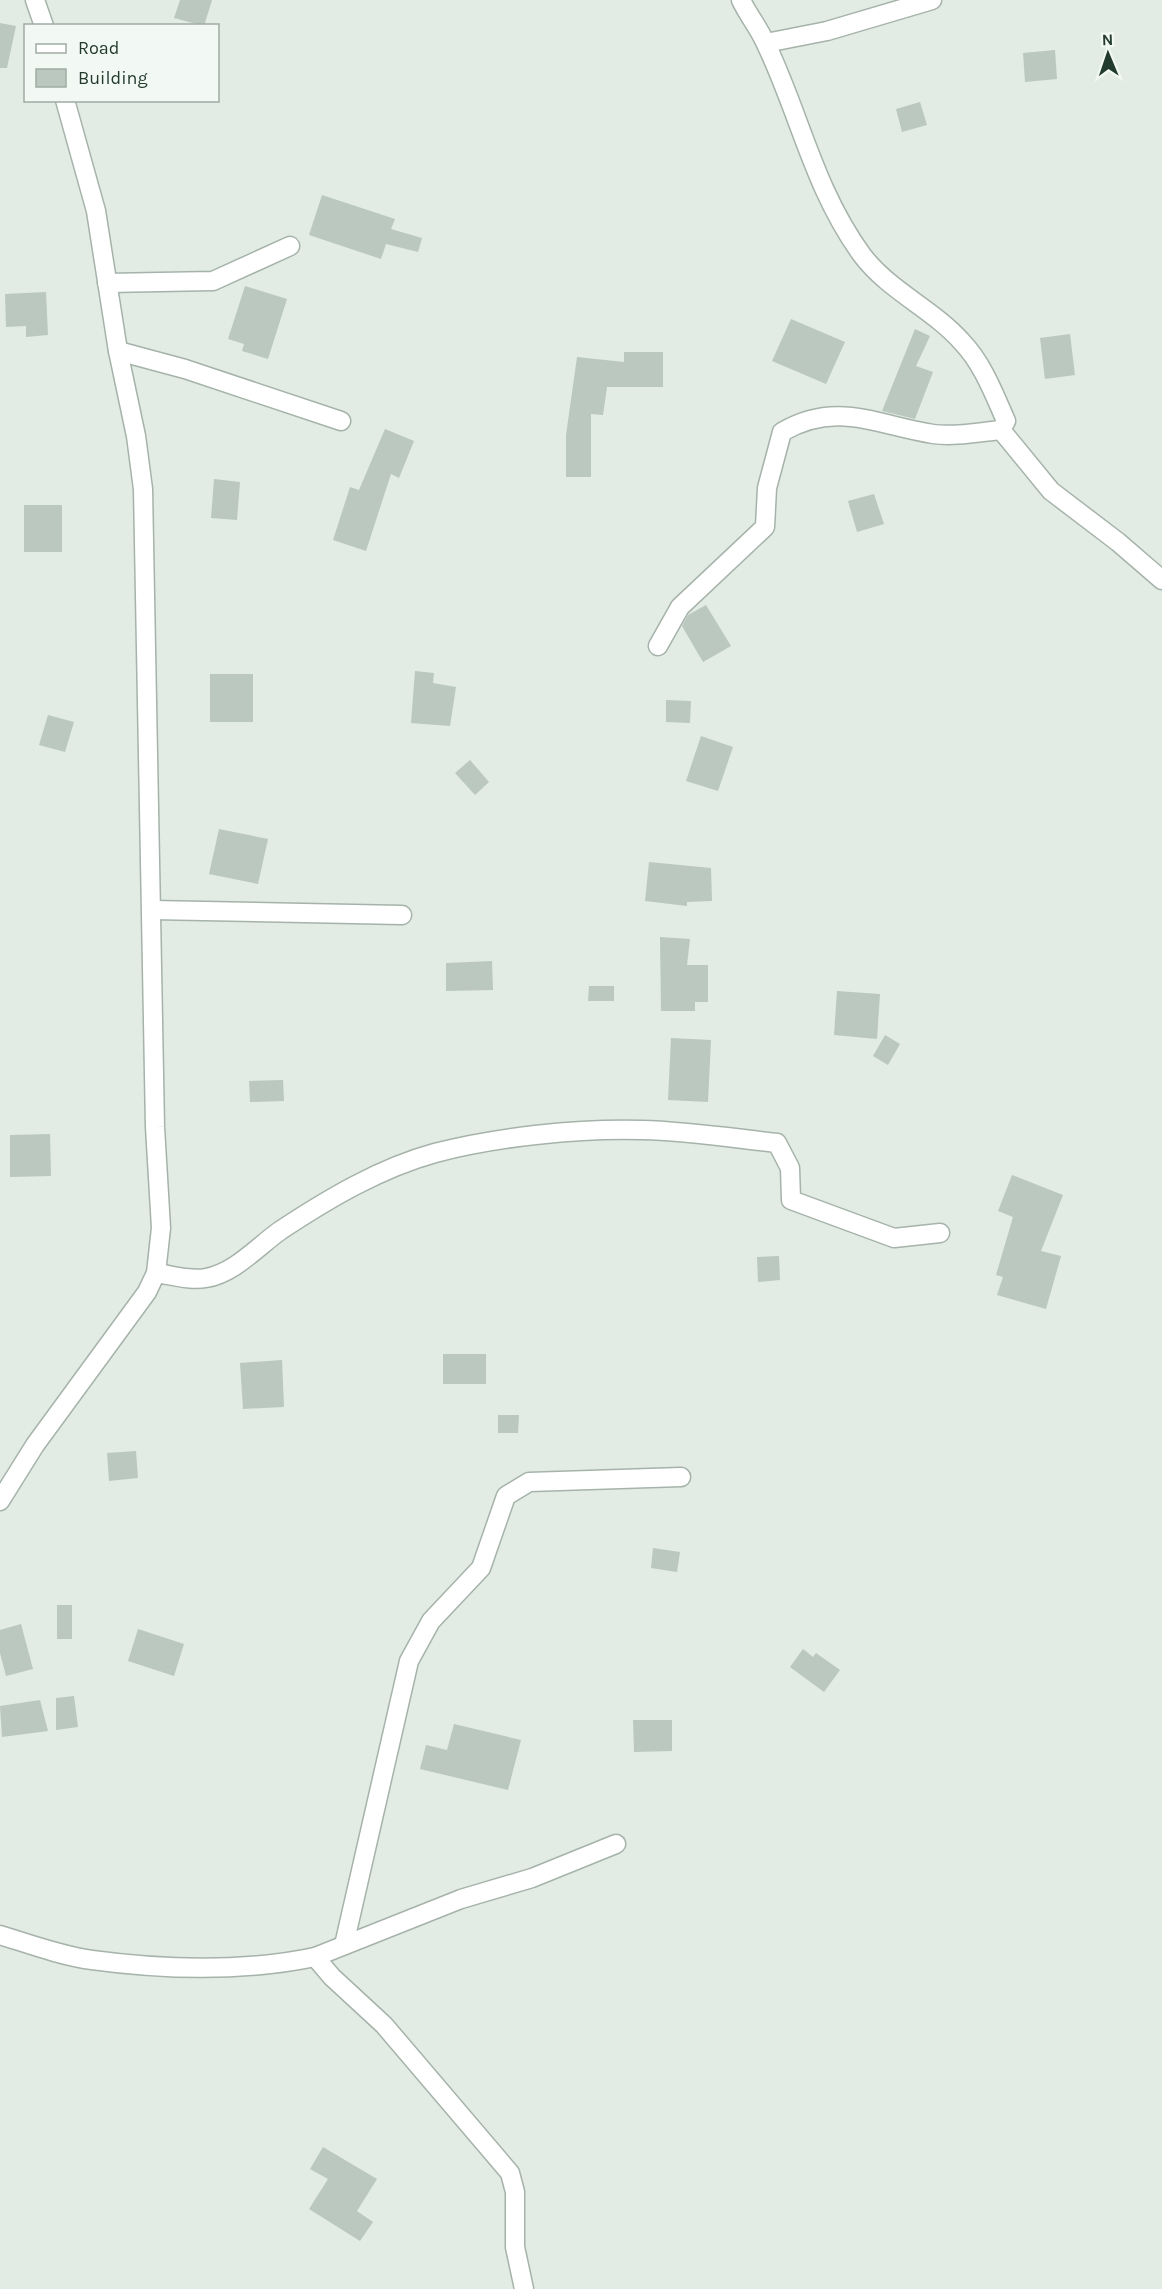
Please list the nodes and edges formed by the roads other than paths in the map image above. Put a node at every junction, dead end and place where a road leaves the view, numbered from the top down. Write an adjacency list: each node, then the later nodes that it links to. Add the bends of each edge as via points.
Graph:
1 (35, 0): 4 (street)
2 (741, 0): 5 (street)
3 (932, 0): 5 (street, via 827,31)
4 (43, 24)
5 (766, 43): 11 (street, via 810,160 837,218 864,258 963,342 987,377 1006,421)
6 (66, 102): 8 (street, via 96,211)
7 (290, 246): 8 (street, via 213,281)
8 (107, 282): 9 (street)
9 (117, 351): 10 (street, via 185,369); 14 (street, via 143,489)
10 (341, 421)
11 (1001, 430): 12 (street, via 1051,491); 13 (street, via 935,434 843,415 803,419 782,432 767,488 765,526 680,607)
12 (1162, 580)
13 (658, 646)
14 (152, 910): 15 (street); 17 (street, via 162,1228)
15 (402, 915)
16 (940, 1233): 17 (street, via 894,1238 791,1200 790,1168 777,1143 642,1130 598,1131 481,1143 434,1153 383,1171 329,1200 224,1273 205,1279)
17 (156, 1273): 19 (street, via 147,1292 35,1445)
18 (681, 1477): 22 (street, via 529,1482 506,1496 481,1568 431,1621 409,1661)
19 (0, 1501)
20 (616, 1844): 22 (street)
21 (0, 1935): 23 (street, via 90,1960 169,1966 248,1967)
22 (344, 1945): 23 (street)
23 (315, 1957): 24 (street, via 384,2025 510,2173 515,2192 515,2247)
24 (524, 2289)

